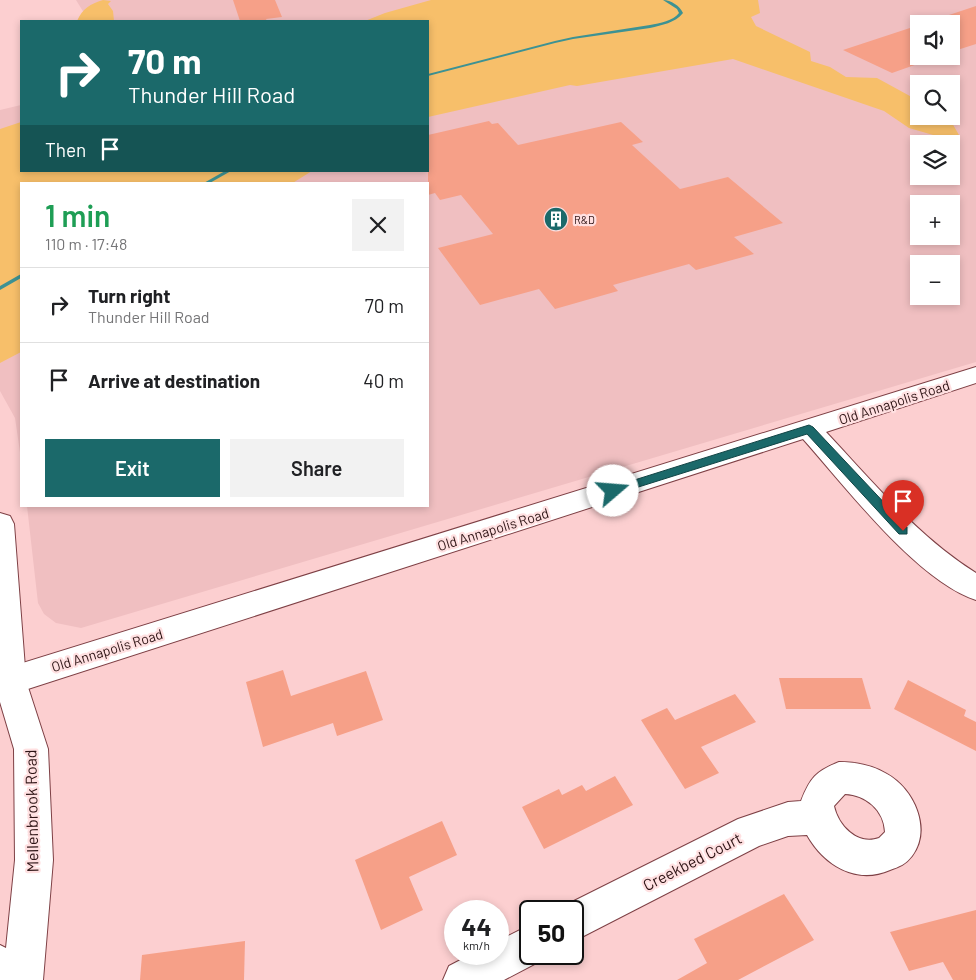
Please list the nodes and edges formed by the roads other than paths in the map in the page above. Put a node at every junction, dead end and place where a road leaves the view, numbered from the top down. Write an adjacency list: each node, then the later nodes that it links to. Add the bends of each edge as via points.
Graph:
1 (976, 375): 2 (main road, Old Annapolis Road)
2 (809, 429): 4 (main road, via 903,531); 5 (main road, Old Annapolis Road)
3 (0, 524): 5 (main road)
4 (976, 588)
5 (3, 683): 6 (main road); 12 (main road, Mellenbrook Road, via 31,749 34,860)
6 (0, 714)
7 (817, 817): 8 (main road, Creekbed Court, via 788,820 751,831)
8 (584, 917)
9 (519, 951): 13 (main road)
10 (0, 965): 11 (main road)
11 (2, 980)
12 (23, 980)
13 (462, 980)

